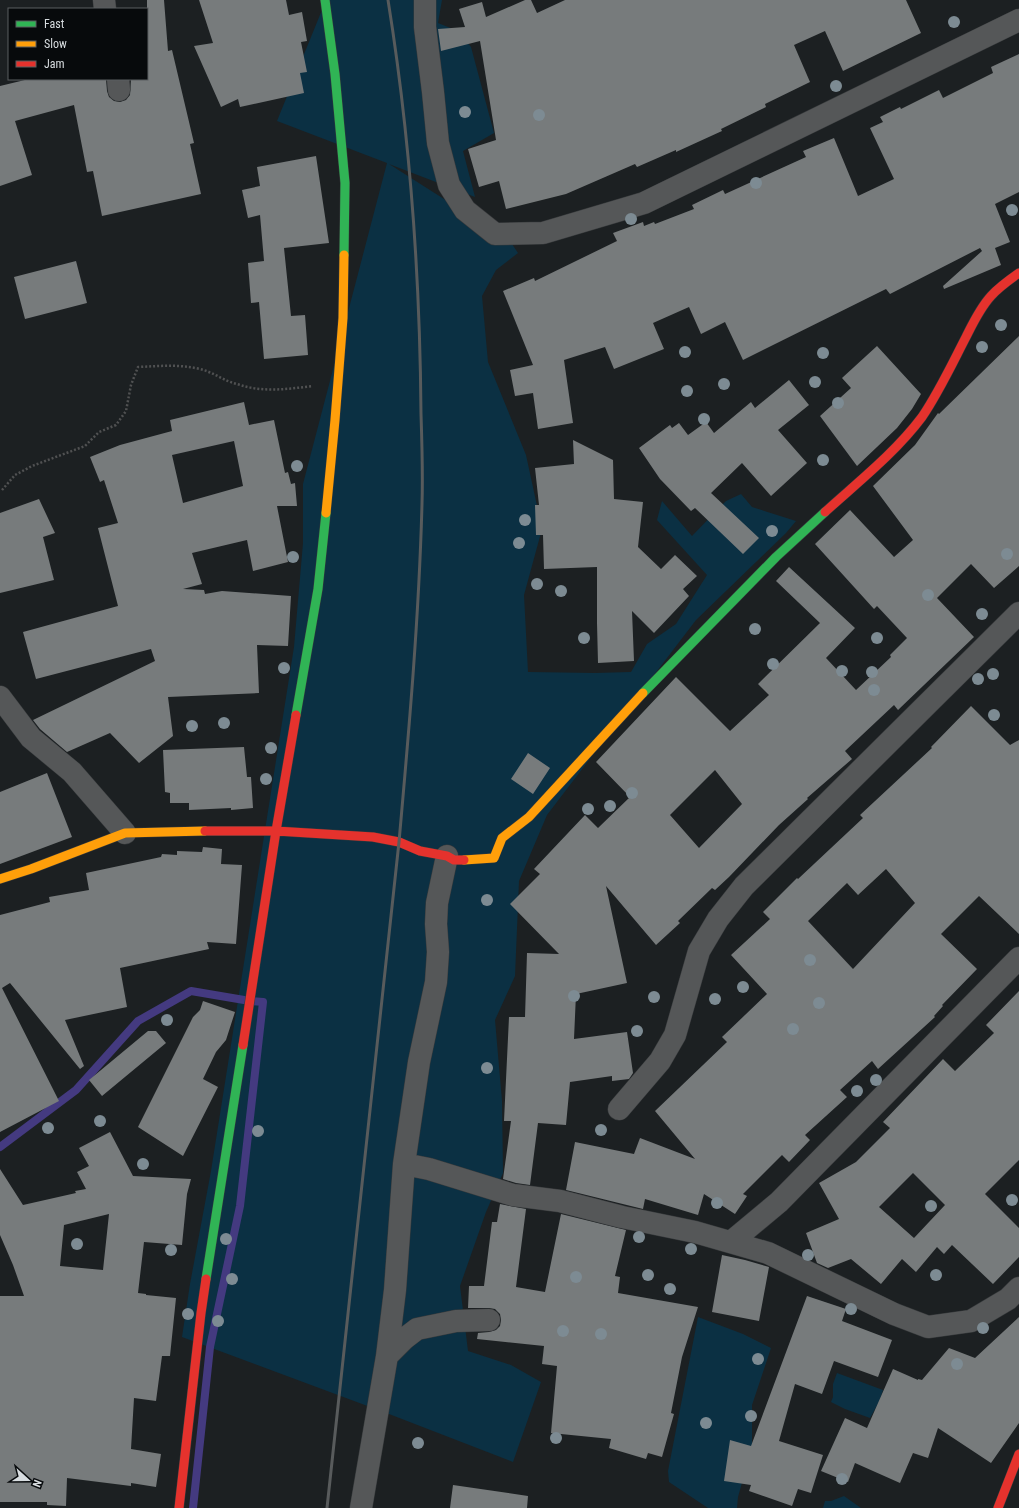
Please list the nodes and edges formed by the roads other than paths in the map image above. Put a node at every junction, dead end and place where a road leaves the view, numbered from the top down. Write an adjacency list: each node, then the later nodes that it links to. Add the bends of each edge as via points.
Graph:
1 (325, 0): 7 (street, via 345,183 343,318 318,589)
2 (425, 0): 3 (street, via 425,27 438,143 449,185 465,210 495,234 543,233 644,203)
3 (1019, 20)
4 (1019, 273): 9 (street, via 1004,283 978,313 938,390 906,436 776,557 655,680 529,816 502,838 494,858 454,860)
5 (1019, 613): 12 (street, via 744,886 718,919 699,951 674,1035 660,1061)
6 (0, 697): 8 (street, via 30,738 72,772)
7 (276, 831): 8 (street); 9 (street, via 373,837); 19 (street, via 201,1313)
8 (125, 833): 10 (street)
9 (447, 856): 13 (street, via 437,903 436,982 419,1062)
10 (0, 879)
11 (1019, 958): 14 (street, via 779,1202)
12 (619, 1109)
13 (404, 1164): 14 (street, via 429,1169 513,1195 560,1201); 17 (street, via 395,1290)
14 (731, 1242): 15 (street, via 768,1253 894,1314 928,1327 971,1321 1008,1299)
15 (1019, 1288)
16 (489, 1320): 17 (street, via 456,1321 417,1328)
17 (387, 1356): 20 (street)
18 (1019, 1454): 21 (street)
19 (179, 1508)
20 (361, 1508)
21 (998, 1508)

